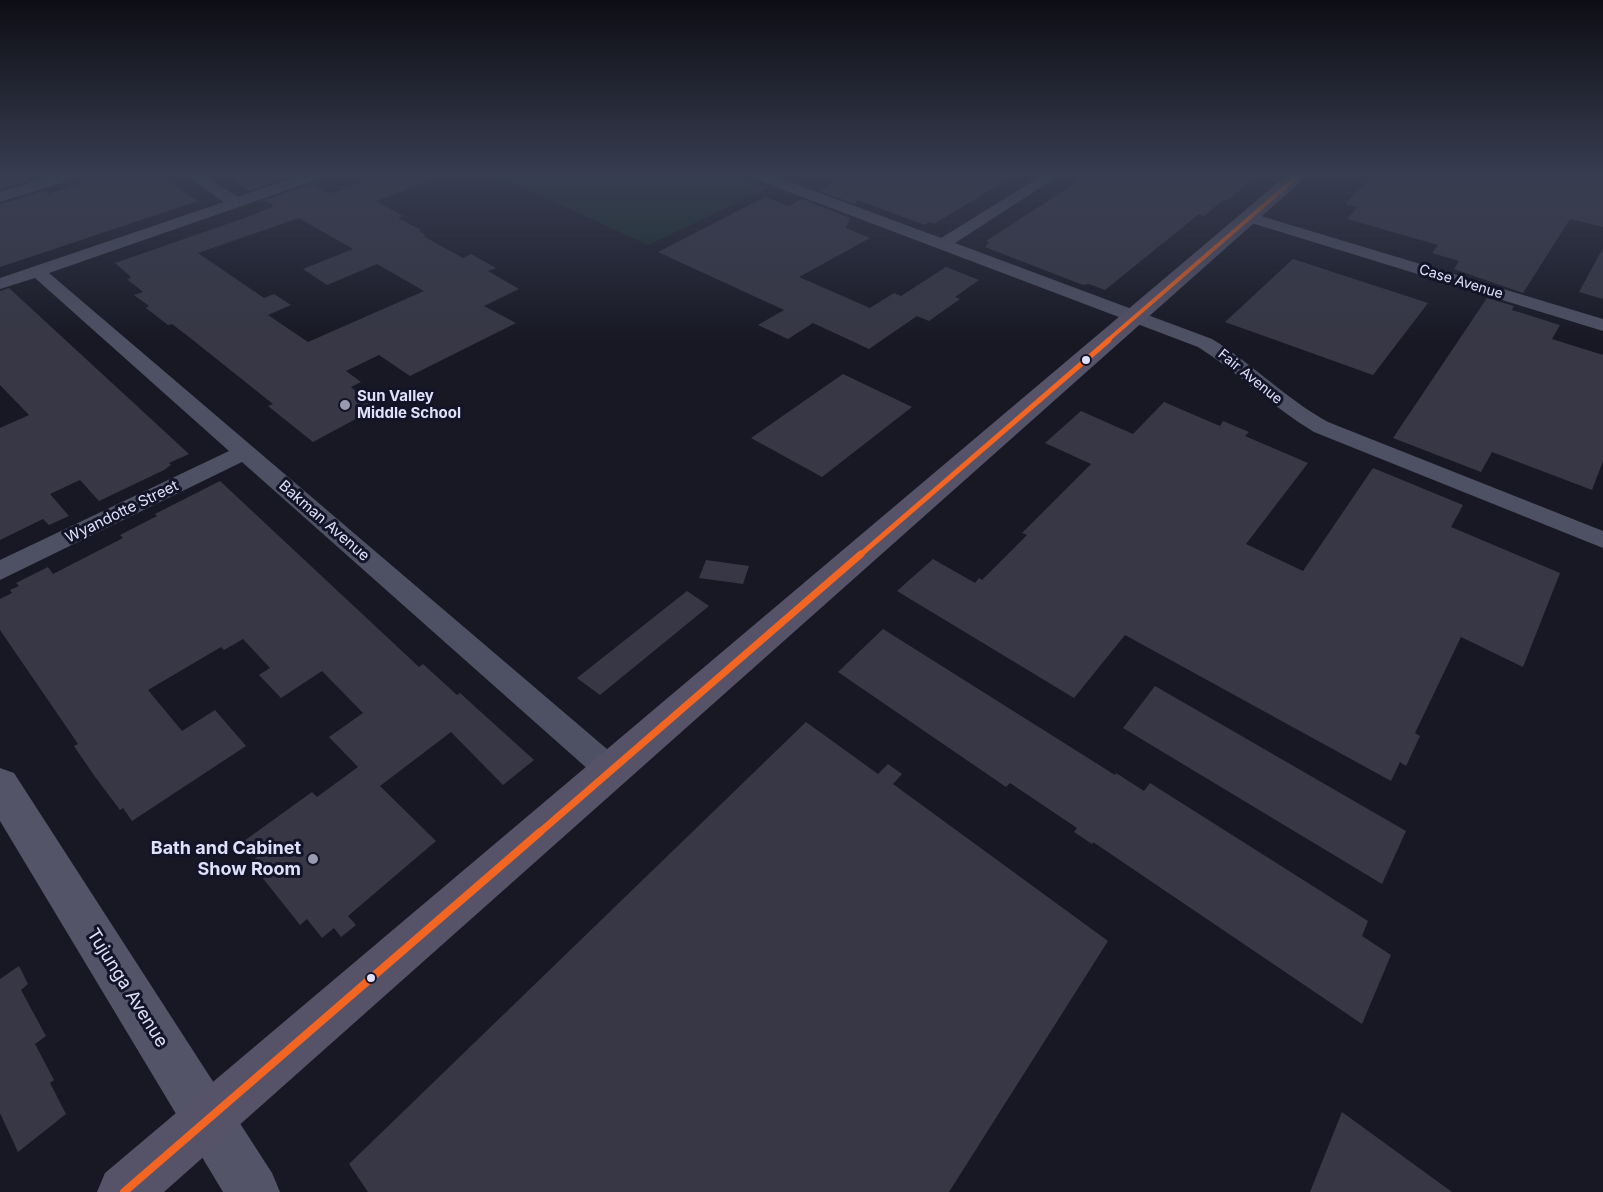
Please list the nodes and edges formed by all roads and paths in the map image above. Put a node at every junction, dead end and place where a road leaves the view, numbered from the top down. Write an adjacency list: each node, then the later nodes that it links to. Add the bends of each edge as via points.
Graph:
1 (155, 231): 7 (street)
2 (903, 231): 6 (street, Fair Avenue)
3 (964, 231): 6 (street)
4 (1236, 231): 9 (main road)
5 (1293, 231): 10 (street, Case Avenue)
6 (941, 245): 9 (street, Fair Avenue)
7 (37, 271): 8 (street); 11 (street, Bakman Avenue)
8 (0, 284)
9 (1135, 318): 12 (street, Fair Avenue, via 1219,351 1289,409 1321,427); 14 (main road)
10 (1603, 325)
11 (244, 452): 13 (street, Wyandotte Street); 14 (street, Bakman Avenue)
12 (1603, 540)
13 (0, 572)
14 (610, 770): 16 (main road)
15 (0, 785): 16 (street, Tujunga Avenue)
16 (209, 1119): 17 (main road); 18 (street, Tujunga Avenue)
17 (124, 1192)
18 (253, 1192)

